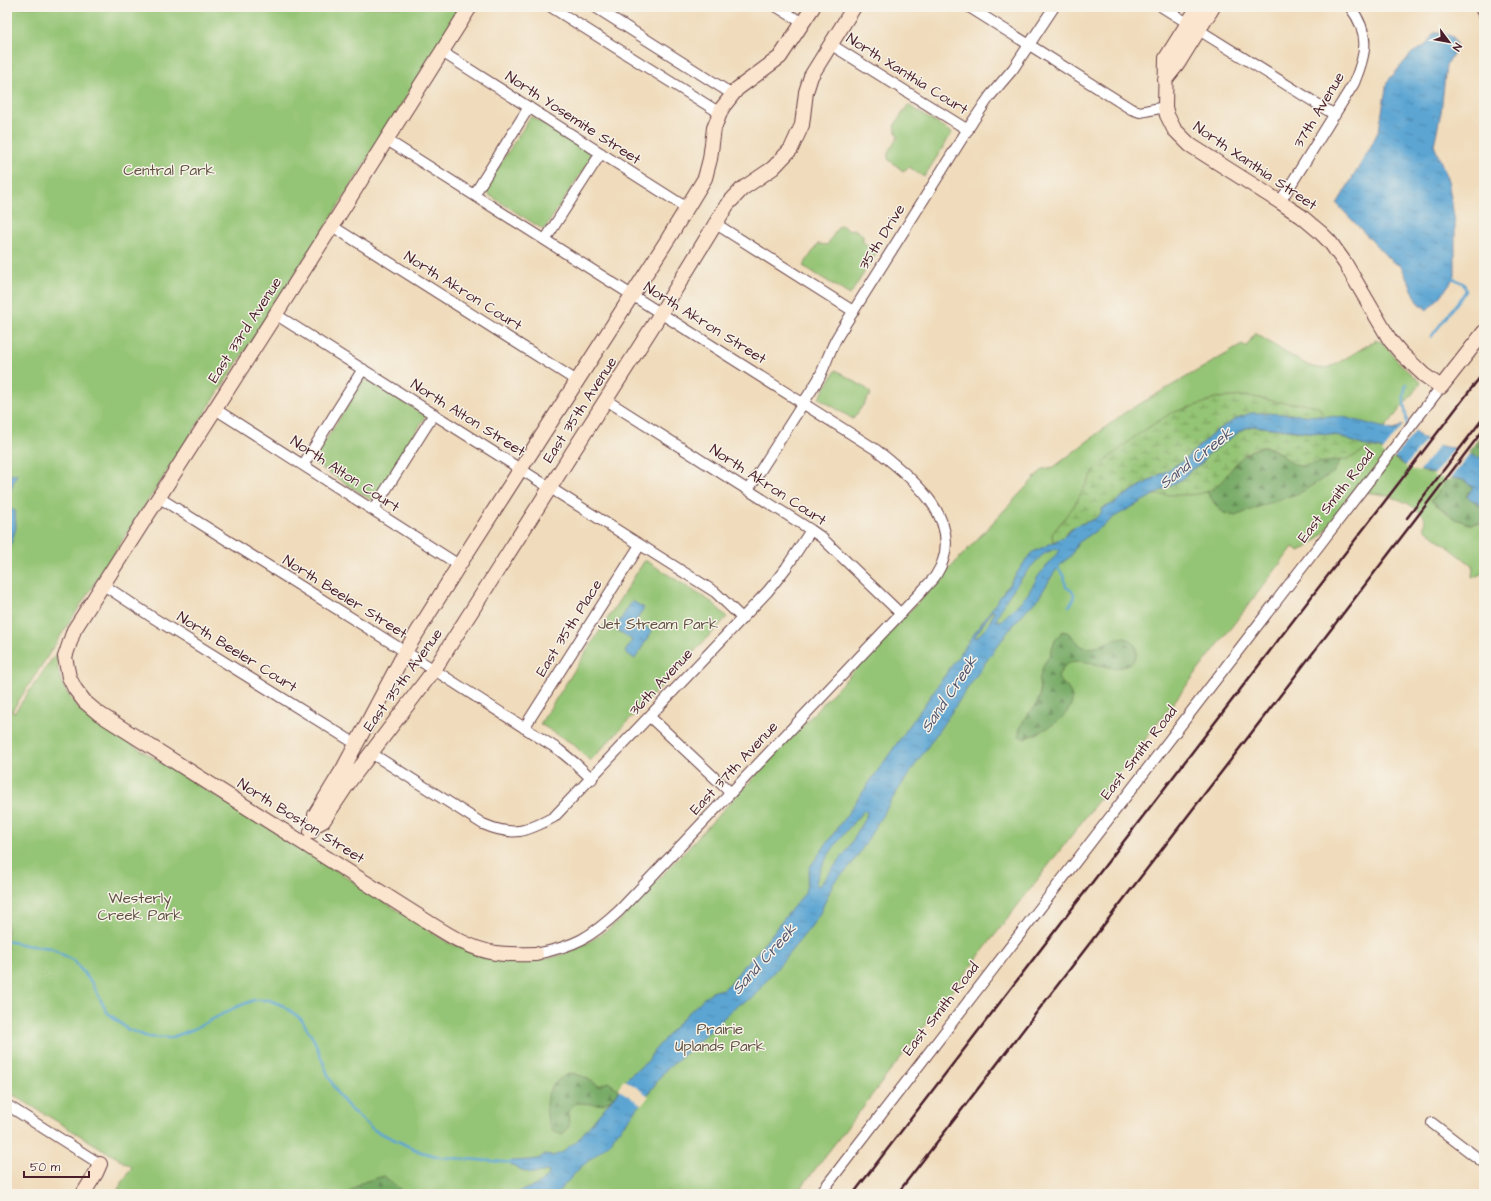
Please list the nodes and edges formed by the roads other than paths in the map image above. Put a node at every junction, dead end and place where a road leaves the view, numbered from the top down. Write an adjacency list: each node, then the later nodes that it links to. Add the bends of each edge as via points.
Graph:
1 (470, 7): 19 (street, East 33rd Avenue)
2 (551, 7): 23 (street)
3 (595, 7): 20 (street)
4 (777, 7): 15 (street)
5 (813, 7): 15 (street, East 35th Avenue)
6 (854, 7): 17 (street, East 35th Avenue)
7 (970, 7): 18 (street)
8 (1054, 7): 18 (street, 35th Drive)
9 (1162, 7): 16 (street)
10 (1198, 7): 16 (street)
11 (1213, 7): 16 (street)
12 (1350, 7): 24 (street, 37th Avenue, via 1362,28 1365,44 1363,63)
13 (1482, 7): 14 (street)
14 (1484, 12)
15 (803, 23): 20 (street, East 35th Avenue, via 780,58)
16 (1194, 26): 22 (street, via 1166,58); 24 (street)
17 (830, 44): 25 (street, North Xanthia Court); 31 (street, East 35th Avenue, via 811,76 806,92 802,125 791,149 774,168 738,192)
18 (1029, 45): 22 (street, via 1131,109 1140,112); 25 (street, 35th Drive, via 1007,78 983,105)
19 (442, 52): 21 (street, North Yosemite Street); 26 (street, East 33rd Avenue)
20 (732, 94): 23 (street, East 35th Avenue)
21 (529, 107): 27 (street, North Yosemite Street); 28 (street)
22 (1165, 107): 29 (street, North Xanthia Street, via 1174,129 1185,142)
23 (720, 113): 30 (street, East 35th Avenue, via 714,128 706,174)
24 (1335, 114): 29 (street, 37th Avenue)
25 (968, 130): 35 (street, 35th Drive)
26 (386, 140): 28 (street, North Akron Street); 32 (street, East 33rd Avenue)
27 (601, 153): 30 (street, North Yosemite Street); 33 (street)
28 (474, 195): 33 (street, North Akron Street)
29 (1280, 202): 41 (street, North Xanthia Street, via 1311,223 1330,242 1390,340 1424,375)
30 (687, 208): 34 (street, East 35th Avenue)
31 (716, 224): 35 (street); 37 (street, East 35th Avenue)
32 (332, 226): 36 (street, East 33rd Avenue); 40 (street, North Akron Court)
33 (545, 240): 34 (street, North Akron Street)
34 (632, 295): 37 (street, North Akron Street); 40 (street, East 35th Avenue)
35 (853, 311): 43 (street, 35th Drive, via 833,343 823,370)
36 (276, 314): 39 (street, North Alton Street); 44 (street, East 33rd Avenue)
37 (661, 314): 42 (street, East 35th Avenue); 43 (street, North Akron Street)
38 (1484, 332): 41 (street, East Smith Road)
39 (363, 369): 45 (street, North Alton Street); 46 (street)
40 (577, 381): 47 (street, East 35th Avenue)
41 (1442, 387): 76 (street, East Smith Road)
42 (606, 400): 48 (street, East 35th Avenue); 49 (street, North Akron Court)
43 (803, 403): 49 (street, 35th Drive); 55 (street, North Akron Street, via 896,464 934,503 945,534 945,550)
44 (215, 409): 46 (street, North Alton Court); 50 (street, East 33rd Avenue)
45 (434, 414): 47 (street, North Alton Street); 51 (street)
46 (302, 465): 51 (street, North Alton Court)
47 (521, 469): 48 (street, North Alton Street); 54 (street, East 35th Avenue)
48 (550, 488): 53 (street, North Alton Street); 60 (street, East 35th Avenue)
49 (748, 490): 52 (street, North Akron Court)
50 (158, 497): 56 (street, East 33rd Avenue); 59 (street, North Beeler Street)
51 (373, 510): 54 (street, North Alton Court)
52 (811, 530): 57 (street, North Akron Court); 58 (street, 36th Avenue, via 780,577)
53 (640, 545): 58 (street, North Alton Street, via 715,592); 63 (street, East 35th Place)
54 (459, 565): 59 (street, East 35th Avenue)
55 (936, 575): 57 (street, East 37th Avenue)
56 (102, 584): 61 (street, East 33rd Avenue, via 74,630 65,657); 64 (street, North Beeler Court)
57 (900, 613): 67 (street, East 37th Avenue)
58 (742, 618): 62 (street, 36th Avenue)
59 (405, 652): 60 (street, North Beeler Street); 64 (street, East 35th Avenue)
60 (434, 670): 63 (street, North Beeler Street); 65 (street, East 35th Avenue)
61 (69, 677): 69 (street, North Boston Street, via 85,702 98,713)
62 (650, 717): 66 (street, 36th Avenue); 67 (street)
63 (524, 728): 66 (street, North Beeler Street, via 559,750)
64 (356, 744): 68 (street, East 35th Avenue, via 315,815)
65 (371, 753): 66 (street, 36th Avenue, via 498,831 515,833 533,829 554,818); 68 (street, East 35th Avenue, via 324,821)
66 (592, 779)
67 (732, 793): 70 (street, East 37th Avenue, via 601,928 580,942)
68 (314, 826): 69 (street, East 35th Avenue)
69 (304, 842): 70 (street, North Boston Street, via 454,938 495,953)
70 (536, 954)
71 (8, 1108): 74 (street)
72 (1432, 1123): 73 (street)
73 (1484, 1163)
74 (100, 1164): 75 (street)
75 (83, 1194)
76 (820, 1194)

